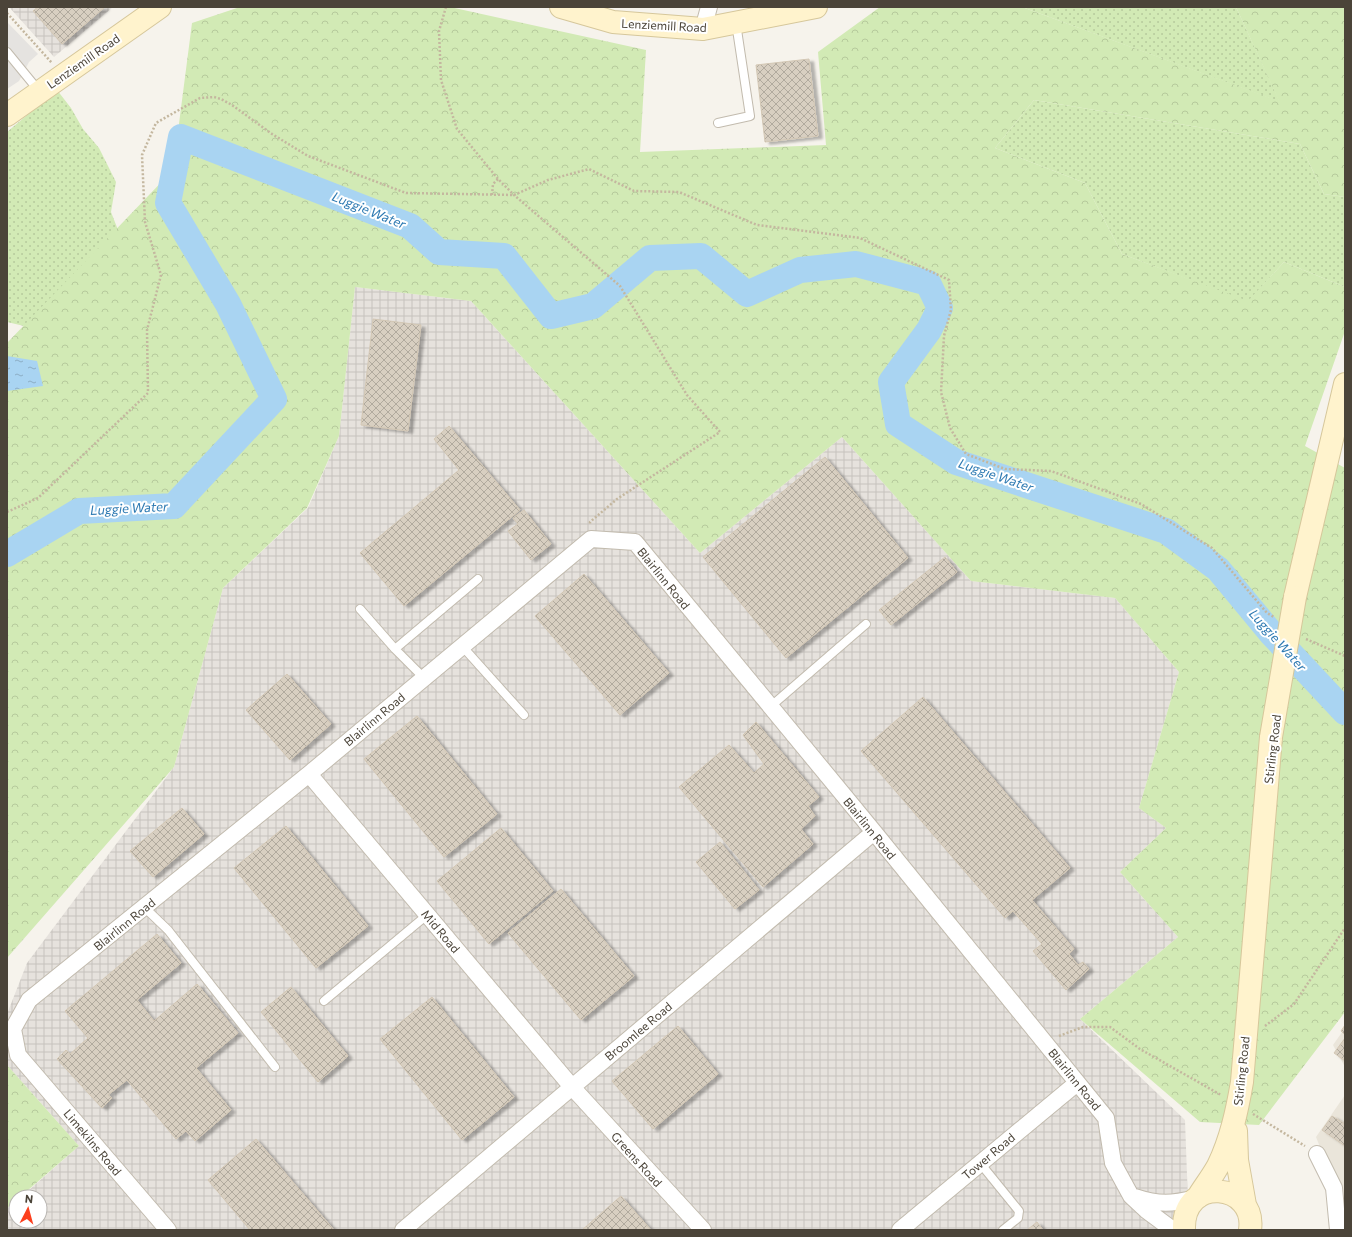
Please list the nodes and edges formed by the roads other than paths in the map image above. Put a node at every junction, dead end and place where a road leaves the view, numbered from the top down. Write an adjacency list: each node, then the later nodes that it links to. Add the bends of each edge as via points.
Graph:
1 (160, 7): 8 (main road, Lenziemill Road)
2 (561, 7): 6 (main road, Lenziemill Road, via 613,22)
3 (709, 7): 6 (street)
4 (816, 7): 5 (main road, Lenziemill Road)
5 (736, 23): 6 (main road, Lenziemill Road); 10 (lane, via 750,116)
6 (703, 29)
7 (9, 58): 8 (lane)
8 (39, 91): 9 (main road, Lenziemill Road)
9 (7, 115)
10 (718, 123)
11 (1345, 384): 29 (main road, Stirling Road, bridge, via 1295,597 1271,738 1242,1082)
12 (478, 579): 16 (lane)
13 (360, 609): 16 (lane)
14 (866, 624): 18 (lane)
15 (462, 646): 17 (street, Blairlinn Road); 18 (street, Blairlinn Road, via 591,539 635,542); 19 (lane)
16 (395, 649): 17 (lane)
17 (424, 678): 20 (street, Blairlinn Road)
18 (770, 707): 21 (street, Blairlinn Road)
19 (524, 715)
20 (309, 774): 22 (street, Blairlinn Road); 23 (street, Mid Road)
21 (874, 832): 27 (street, Blairlinn Road); 28 (street, Broomlee Road)
22 (144, 907): 25 (street, Blairlinn Road, via 29,1000 13,1029); 26 (lane, via 168,930)
23 (427, 915): 24 (lane); 28 (street, Mid Road)
24 (324, 1001)
25 (18, 1055): 35 (street, Limekilns Road)
26 (275, 1067)
27 (1077, 1083): 31 (street, Tower Road); 32 (street, Blairlinn Road, via 1106,1118 1113,1163)
28 (572, 1087): 36 (street, Broomlee Road); 37 (street, Greens Road)
29 (1237, 1112): 33 (main road, Stirling Road, via 1217,1167); 34 (main road, Stirling Road, via 1237,1160)
30 (1317, 1154): 44 (street, via 1334,1188)
31 (980, 1163): 38 (street, Tower Road); 39 (lane, via 1019,1211 1018,1218)
32 (1131, 1196): 33 (street, via 1151,1202 1177,1203); 40 (street, Blairlinn Road)
33 (1197, 1197): 34 (main road, via 1208,1192 1223,1191 1233,1195); 41 (main road, Stirling Road, via 1184,1217)
34 (1245, 1206): 42 (main road, Stirling Road); 43 (main road)
35 (168, 1230)
36 (403, 1230)
37 (703, 1230)
38 (900, 1230)
39 (1003, 1230)
40 (1173, 1230)
41 (1184, 1230)
42 (1250, 1230)
43 (1266, 1230)
44 (1338, 1230)

